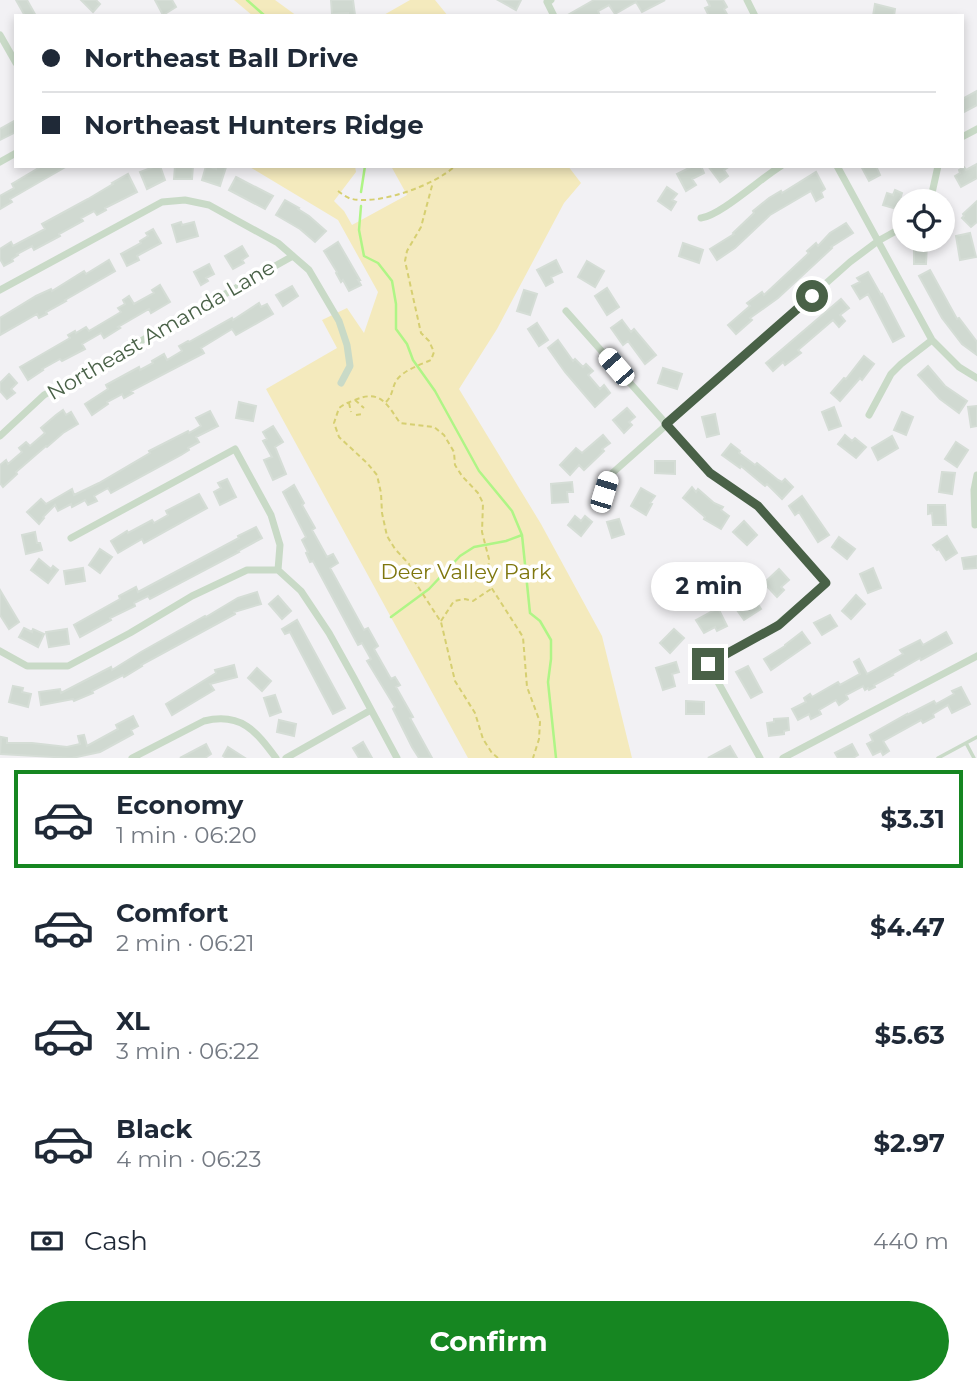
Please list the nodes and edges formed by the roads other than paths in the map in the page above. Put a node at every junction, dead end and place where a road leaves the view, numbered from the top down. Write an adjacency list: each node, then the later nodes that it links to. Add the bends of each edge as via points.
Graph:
1 (551, 0): 2 (street, via 547,2)
2 (553, 14)
3 (0, 37): 4 (street)
4 (14, 60)
5 (777, 168): 9 (street, via 716,213)
6 (838, 168): 11 (street)
7 (938, 168): 8 (street)
8 (933, 189)
9 (701, 218)
10 (892, 233): 11 (street)
11 (878, 241): 15 (street); 19 (street)
12 (293, 256): 13 (street, via 209,205 162,202); 17 (street, via 309,270 339,321 350,366); 20 (street, Northeast Amanda Lane, via 44,395)
13 (0, 290)
14 (566, 311): 19 (street)
15 (932, 340): 16 (street); 18 (street, via 891,374)
16 (977, 378)
17 (341, 383)
18 (869, 415)
19 (666, 424): 22 (street, via 609,476); 35 (street, via 710,473 758,506 826,583 779,625 708,664)
20 (0, 436)
21 (977, 475): 23 (street)
22 (604, 492)
23 (975, 525)
24 (71, 538): 25 (street, via 235,449 271,515 279,545)
25 (278, 570): 26 (street, via 247,570 68,666 27,666); 28 (street, via 301,591)
26 (0, 651)
27 (977, 656): 36 (street)
28 (371, 710): 33 (street); 34 (street)
29 (977, 737): 30 (lane)
30 (966, 743): 37 (lane); 38 (lane)
31 (132, 758): 32 (street, via 214,719 241,722)
32 (276, 758)
33 (286, 758)
34 (397, 758)
35 (760, 758)
36 (783, 758)
37 (938, 758)
38 (974, 758)

